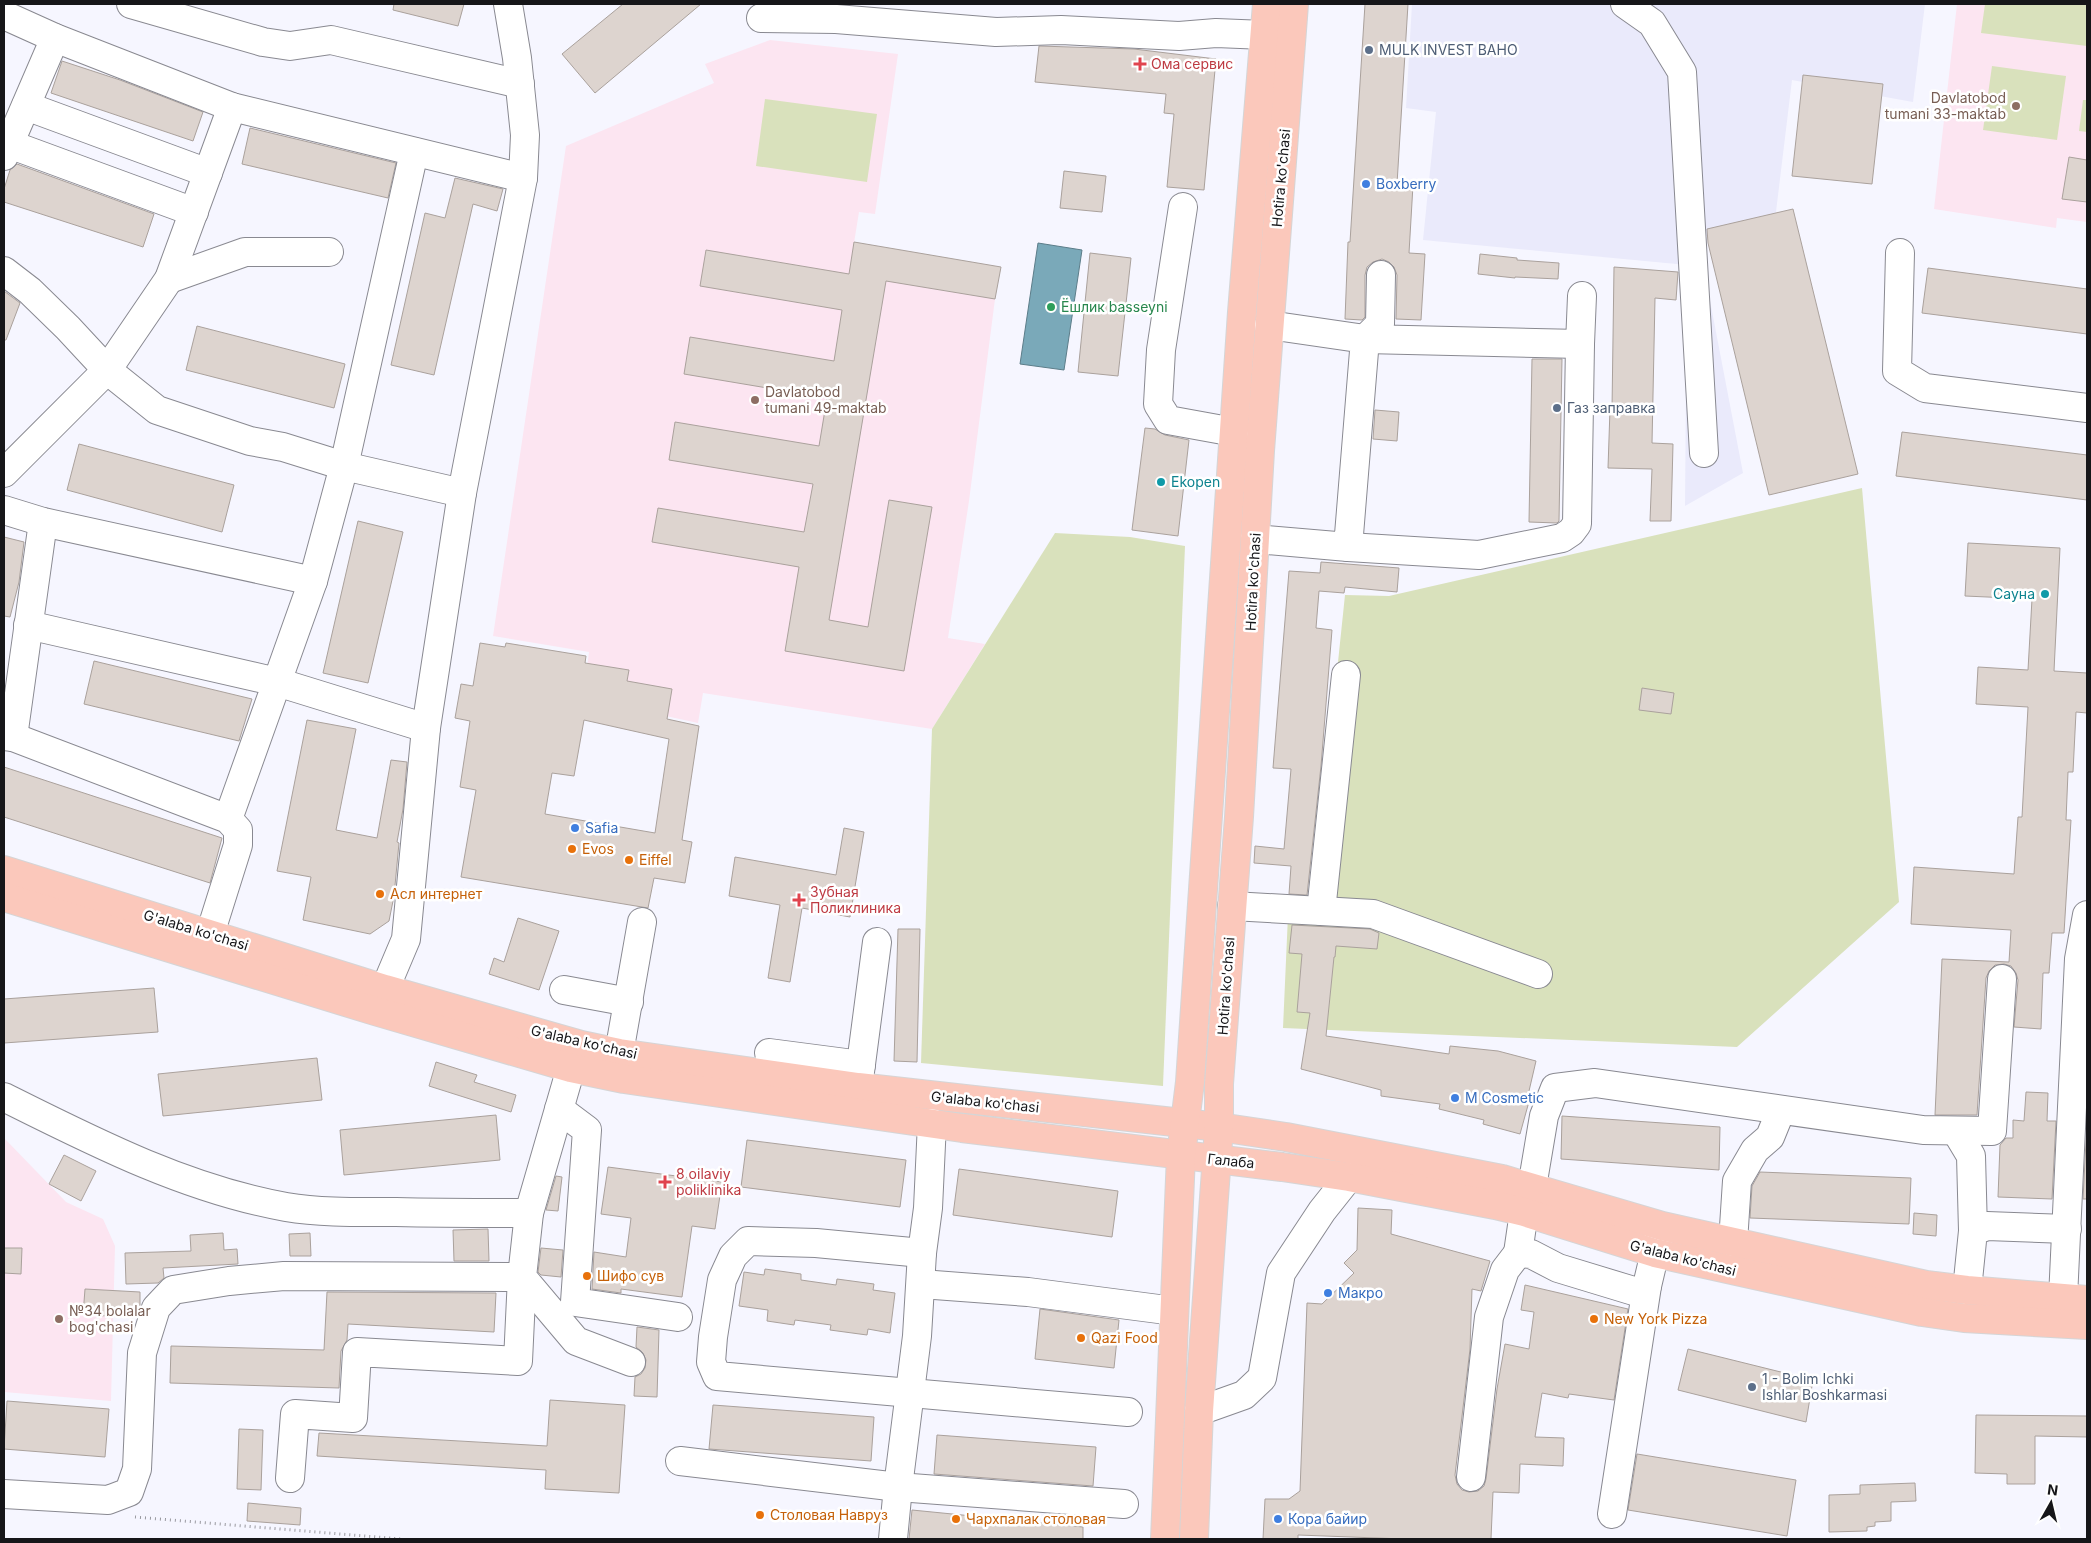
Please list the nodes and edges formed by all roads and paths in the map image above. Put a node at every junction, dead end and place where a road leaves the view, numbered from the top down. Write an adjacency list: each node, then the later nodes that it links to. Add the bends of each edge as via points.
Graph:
1 (131, 4): 10 (street, via 263,42 290,46 331,40)
2 (508, 4): 10 (street)
3 (1267, 4): 8 (main road, Hotira ko'chasi)
4 (1294, 4): 25 (main road, Hotira ko'chasi)
5 (1625, 4): 31 (street, via 1652,23 1682,72)
6 (4, 15): 9 (street)
7 (761, 18): 8 (street, via 836,19 996,32 1061,30 1179,36 1216,33)
8 (1265, 35): 30 (main road, Hotira ko'chasi)
9 (55, 38): 11 (street); 12 (street)
10 (520, 84): 16 (street, via 525,135)
11 (26, 106): 13 (street); 15 (street)
12 (232, 107): 14 (street); 15 (street)
13 (6, 150): 18 (street)
14 (414, 152): 16 (street); 32 (street)
15 (208, 173): 18 (street)
16 (523, 178): 34 (street)
17 (1184, 207): 30 (street, via 1161,350 1158,404 1168,420)
18 (194, 212): 23 (street)
19 (329, 252): 23 (street, via 245,252)
20 (1900, 253): 29 (street, via 1897,371 1924,388)
21 (4, 271): 28 (street, via 30,291)
22 (1381, 275): 26 (street, via 1380,324)
23 (169, 279): 28 (street)
24 (1582, 296): 27 (street)
25 (1269, 325): 26 (street); 37 (main road, Hotira ko'chasi)
26 (1365, 339): 27 (street); 38 (street)
27 (1580, 344): 38 (street, via 1577,524 1571,532 1562,538 1479,555)
28 (107, 370): 32 (street, via 156,410 250,441 283,447); 33 (street)
29 (2087, 408)
30 (1234, 432): 67 (main road, Hotira ko'chasi, via 1190,1082)
31 (1704, 453)
32 (344, 466): 34 (street); 39 (street)
33 (4, 473)
34 (462, 493): 43 (street)
35 (4, 510): 36 (street)
36 (43, 522): 39 (street); 40 (street)
37 (1255, 539): 38 (street); 48 (main road, Hotira ko'chasi)
38 (1348, 547)
39 (313, 581): 42 (street)
40 (28, 624): 42 (street); 44 (street)
41 (1346, 675): 49 (street)
42 (277, 682): 43 (street); 45 (street)
43 (426, 728): 57 (street, via 406,939)
44 (8, 736): 45 (street)
45 (228, 819): 52 (street, via 238,830 238,845)
46 (4, 870): 52 (main road, G'alaba ko'chasi)
47 (4, 897): 57 (main road, G'alaba ko'chasi)
48 (1232, 906): 49 (street); 68 (main road, Hotira ko'chasi, via 1219,1084)
49 (1321, 911): 54 (street, via 1373,914)
50 (2087, 916): 78 (street, via 2079,959)
51 (642, 922): 58 (street)
52 (210, 934): 57 (main road, G'alaba ko'chasi)
53 (877, 942): 62 (street)
54 (1538, 974)
55 (2002, 979): 69 (street, via 1992,1131)
56 (564, 990): 58 (street)
57 (380, 1000): 59 (main road, G'alaba ko'chasi); 61 (main road, G'alaba ko'chasi)
58 (629, 1002): 59 (street)
59 (619, 1053): 62 (main road, G'alaba ko'chasi)
60 (769, 1053): 62 (street)
61 (571, 1068): 64 (street); 66 (main road, G'alaba ko'chasi)
62 (860, 1076): 67 (main road, G'alaba ko'chasi)
63 (4, 1097): 76 (street, via 97,1144 205,1187 254,1200 329,1212)
64 (559, 1109): 76 (street); 90 (street, via 587,1130 575,1302)
65 (1781, 1110): 69 (street, via 1922,1130); 74 (street, via 1595,1083 1555,1088 1544,1116); 80 (street, via 1770,1137 1755,1150 1738,1181)
66 (932, 1123): 70 (main road, G'alaba ko'chasi); 81 (street, via 928,1208)
67 (1184, 1124): 68 (main road); 70 (main road, Hotira ko'chasi)
68 (1219, 1127): 71 (main road, Hotira ko'chasi); 74 (main road, G'alaba ko'chasi, via 1286,1137)
69 (1956, 1131): 79 (street, via 1971,1156)
70 (1180, 1155): 71 (main road, Галаба); 89 (main road, Hotira ko'chasi)
71 (1216, 1160): 72 (main road, Галаба); 94 (main road, Hotira ko'chasi)
72 (1282, 1167): 73 (main road, G'alaba ko'chasi)
73 (1349, 1177): 75 (main road, G'alaba ko'chasi); 94 (street, via 1281,1273 1262,1378 1244,1395)
74 (1532, 1186): 77 (main road, G'alaba ko'chasi)
75 (1524, 1212): 82 (street); 83 (main road, G'alaba ko'chasi)
76 (529, 1213): 84 (street)
77 (1662, 1226): 80 (main road, G'alaba ko'chasi); 83 (street)
78 (2067, 1229): 79 (street, via 1986,1226); 88 (street)
79 (1974, 1231): 87 (street)
80 (1733, 1242): 87 (main road, G'alaba ko'chasi, via 1926,1285)
81 (922, 1253): 85 (street); 93 (street, via 748,1242 733,1256 722,1280 713,1337 711,1362 717,1376)
82 (1518, 1253): 86 (street, via 1531,1254 1558,1268 1629,1291 1637,1292); 97 (street, via 1506,1270 1490,1317)
83 (1655, 1253): 86 (street); 91 (main road, G'alaba ko'chasi, via 1922,1312 1964,1318)
84 (522, 1277): 92 (street, via 576,1341); 98 (street, via 518,1361 357,1352 353,1418 295,1414); 100 (street, via 284,1276 174,1290 156,1308 142,1353 137,1469 129,1492 108,1500)
85 (921, 1284): 89 (street, via 1028,1292); 93 (street)
86 (1647, 1286): 102 (street)
87 (1967, 1290): 88 (main road, G'alaba ko'chasi)
88 (2075, 1299)
89 (1174, 1311): 106 (main road, Hotira ko'chasi)
90 (678, 1317)
91 (2087, 1325)
92 (631, 1362)
93 (909, 1392): 95 (street); 99 (street)
94 (1199, 1411): 107 (main road, Hotira ko'chasi)
95 (1128, 1412)
96 (680, 1461): 99 (street)
97 (1471, 1476)
98 (290, 1478)
99 (898, 1487): 101 (street); 105 (street)
100 (4, 1494)
101 (1124, 1504)
102 (1612, 1514)
103 (133, 1516): 104 (path)
104 (401, 1539)
105 (893, 1539)
106 (1165, 1539)
107 (1194, 1539)

